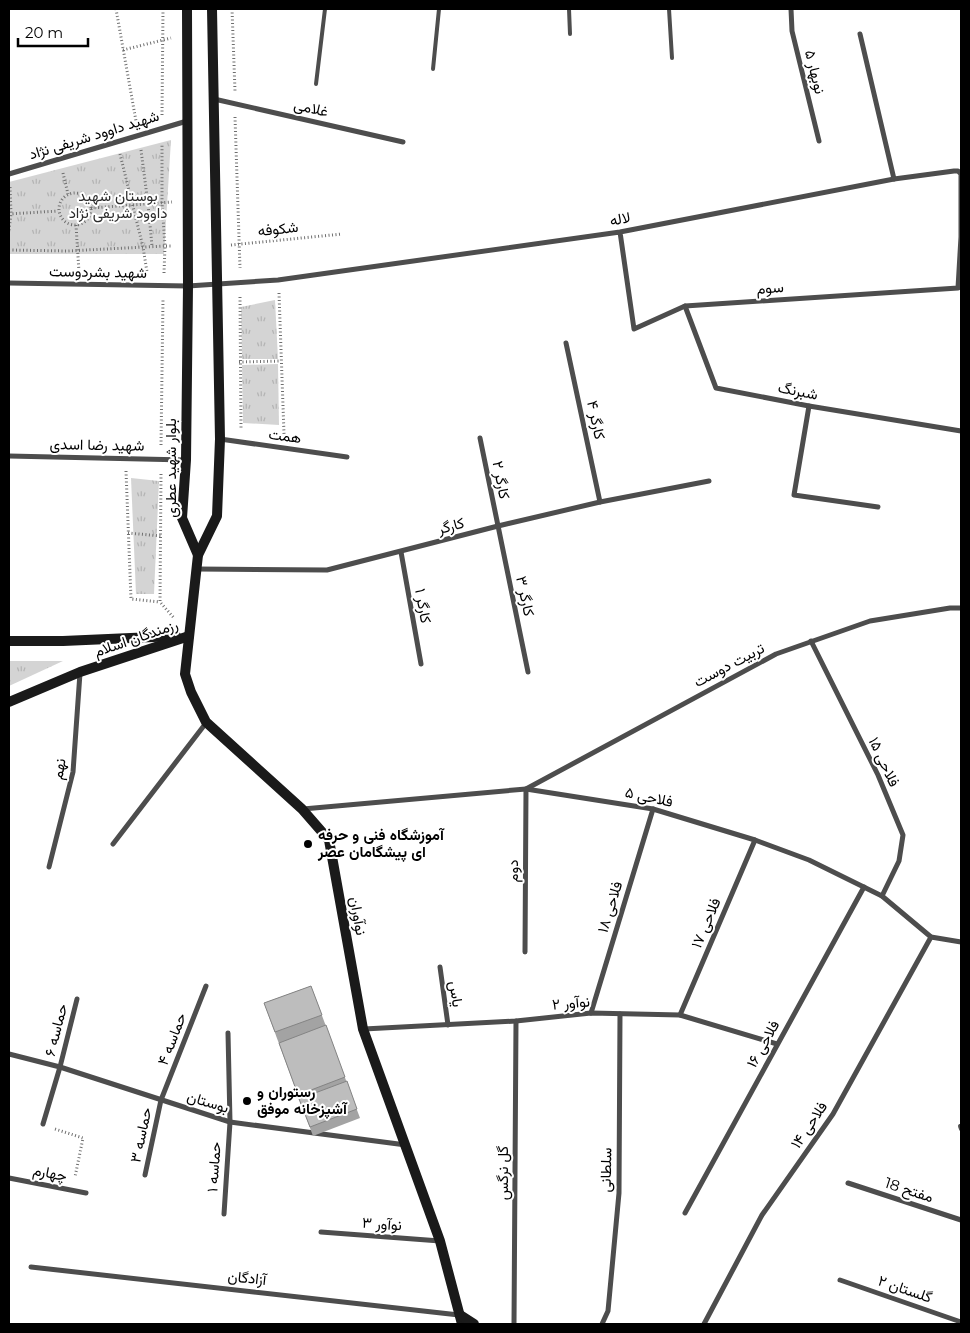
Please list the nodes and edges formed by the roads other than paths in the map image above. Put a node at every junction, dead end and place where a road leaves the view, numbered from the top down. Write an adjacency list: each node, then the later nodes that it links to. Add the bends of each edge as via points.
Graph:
1 (187, 9): 14 (street, بلوار شهید عطری)
2 (212, 9): 13 (street)
3 (325, 9): 12 (lane)
4 (439, 9): 11 (lane)
5 (569, 9): 8 (lane)
6 (669, 9): 10 (lane)
7 (791, 9): 15 (street, نوبهار ۵, via 792,31)
8 (570, 34)
9 (860, 34): 18 (street)
10 (672, 58)
11 (433, 69)
12 (316, 84)
13 (214, 99): 16 (street, غلامی); 22 (street)
14 (187, 121): 17 (street, شهید داوود شریفی نژاد); 23 (street, بلوار شهید عطری)
15 (819, 140)
16 (403, 142)
17 (9, 174)
18 (894, 180): 19 (street, لاله); 20 (street, لاله, via 958,171 961,174)
19 (620, 232): 22 (street, لاله, via 278,280); 24 (street, سوم, via 634,329)
20 (961, 237): 24 (street, سوم, via 958,288)
21 (9, 283): 23 (street, شهید بشردوست)
22 (216, 284): 23 (street, شهید بشردوست); 29 (street)
23 (188, 286): 32 (street, بلوار شهید عطری)
24 (685, 306): 26 (street, شبرنگ, via 716,388)
25 (566, 343): 34 (street, کارگر ۴)
26 (809, 406): 27 (street, شبرنگ); 35 (street, via 794,495)
27 (961, 430)
28 (480, 438): 36 (street, کارگر ۲)
29 (220, 439): 31 (street, همت); 38 (street, via 218,516)
30 (9, 456): 32 (street, شهید رضا اسدی)
31 (347, 457)
32 (186, 460): 38 (street, بلوار شهید عطری, via 182,518)
33 (710, 481): 34 (street, کارگر)
34 (600, 502): 36 (street, کارگر)
35 (878, 507)
36 (498, 526): 37 (street, کارگر); 46 (street, کارگر ۳)
37 (400, 552): 39 (street, کارگر, via 327,570); 44 (street, کارگر ۱)
38 (198, 555): 39 (street, نوآوران)
39 (197, 569): 41 (street, نوآوران)
40 (961, 608): 43 (street, تربیت دوست, via 870,620)
41 (189, 636): 42 (street, رزمندگان اسلام); 45 (street, رزمندگان اسلام); 48 (street, نوآوران, via 185,674)
42 (9, 641)
43 (811, 642): 49 (street, تربیت دوست, via 776,654); 56 (street, فلاحی ۱۵, via 878,775 903,835 899,861)
44 (420, 664)
45 (80, 672): 47 (street, رزمندگان اسلام); 54 (street, نهم, via 73,772)
46 (528, 672)
47 (9, 702)
48 (206, 722): 51 (street, نوآوران); 53 (street)
49 (526, 789): 50 (street, فلاحی ۵); 51 (street, فلاحی ۵); 59 (street, دوم)
50 (653, 808): 52 (street, فلاحی ۵); 63 (street, فلاحی ۱۸)
51 (302, 809): 68 (street, نوآوران, via 329,840)
52 (756, 840): 55 (street, فلاحی ۵, via 809,860); 65 (street, فلاحی ۱۷)
53 (113, 844)
54 (49, 868)
55 (864, 887): 56 (street, فلاحی ۵); 70 (street, فلاحی ۱۶)
56 (882, 896): 57 (street, فلاحی ۵)
57 (931, 937): 58 (street); 93 (street, فلاحی ۱۴, via 833,1114 762,1215)
58 (961, 942)
59 (525, 952)
60 (440, 966): 67 (street, یاس)
61 (206, 986): 73 (street, حماسه ۴)
62 (77, 999): 72 (street, حماسه ۶)
63 (591, 1013): 64 (street, نوآور ۲); 66 (street, نوآور ۲)
64 (620, 1014): 65 (street, نوآور ۲); 92 (street, سلطانی, via 619,1193 608,1311)
65 (680, 1015): 70 (street, نوآور ۲)
66 (516, 1021): 67 (street, نوآور ۲); 91 (street, گل نرگس)
67 (448, 1025): 68 (street, نوآور ۲)
68 (363, 1029): 76 (street, نوآوران)
69 (228, 1033): 74 (street, حماسه ۱)
70 (777, 1044): 81 (street, فلاحی ۱۶)
71 (9, 1054): 72 (street, بوستان)
72 (60, 1067): 73 (street, بوستان); 75 (street, حماسه ۶)
73 (161, 1100): 74 (street, بوستان); 77 (street, حماسه ۳)
74 (230, 1122): 76 (street, بوستان); 82 (street, حماسه ۱)
75 (43, 1124)
76 (406, 1145): 85 (street, نوآوران)
77 (145, 1175)
78 (9, 1178): 80 (street, چهارم)
79 (848, 1183): 83 (street, مفتح 18)
80 (86, 1193)
81 (685, 1213)
82 (224, 1214)
83 (961, 1220)
84 (321, 1232): 85 (street, نوآور ۳)
85 (440, 1241): 88 (street, نوآوران)
86 (31, 1267): 88 (street, آزادگان)
87 (840, 1280): 89 (street, گلستان ۲)
88 (461, 1320): 90 (street)
89 (961, 1322)
90 (474, 1324)
91 (514, 1324)
92 (602, 1324)
93 (704, 1324)

